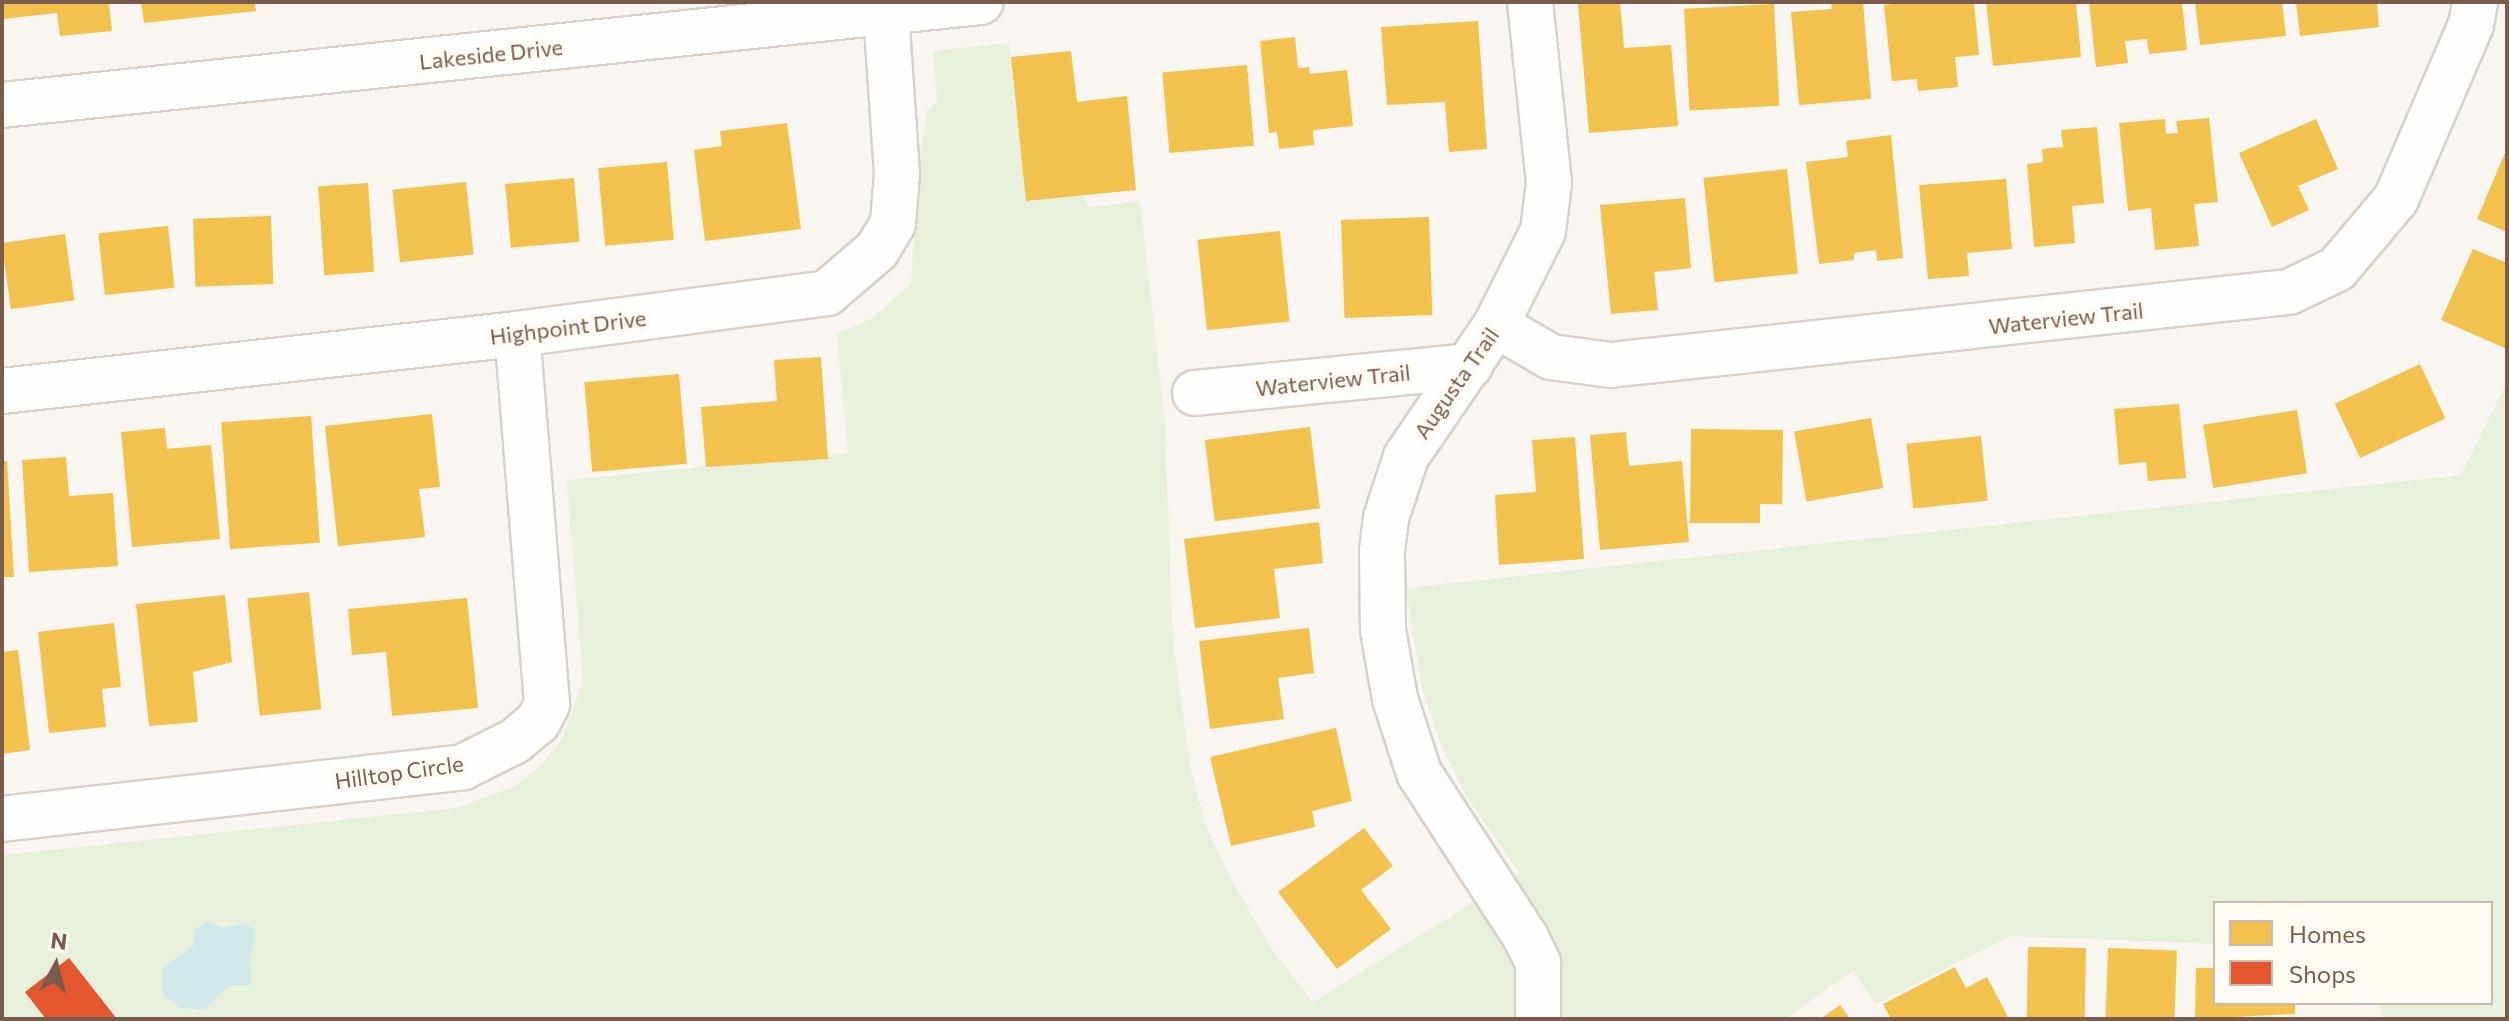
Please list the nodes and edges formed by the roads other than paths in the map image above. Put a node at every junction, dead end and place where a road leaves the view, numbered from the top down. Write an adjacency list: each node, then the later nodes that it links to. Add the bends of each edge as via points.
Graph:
1 (981, 2): 4 (street, Lakeside Drive)
2 (1530, 2): 6 (street, Augusta Trail, via 1549,183 1543,231)
3 (2475, 2): 6 (street, Waterview Trail, via 2471,25 2396,199 2337,269 2289,292 1610,365 1551,357)
4 (886, 12): 5 (street, Lakeside Drive); 7 (street, Highpoint Drive, via 897,174 893,223 856,271 827,293)
5 (2, 105)
6 (1496, 325): 8 (street, Augusta Trail)
7 (517, 334): 9 (street, Highpoint Drive); 11 (street, Hilltop Circle, via 547,704 538,722 515,741 463,767)
8 (1470, 366): 10 (street, Waterview Trail); 12 (street, Augusta Trail, via 1427,420 1402,469 1382,551 1383,630 1395,699 1419,773 1538,963)
9 (2, 391)
10 (1195, 393)
11 (2, 819)
12 (1538, 1019)

